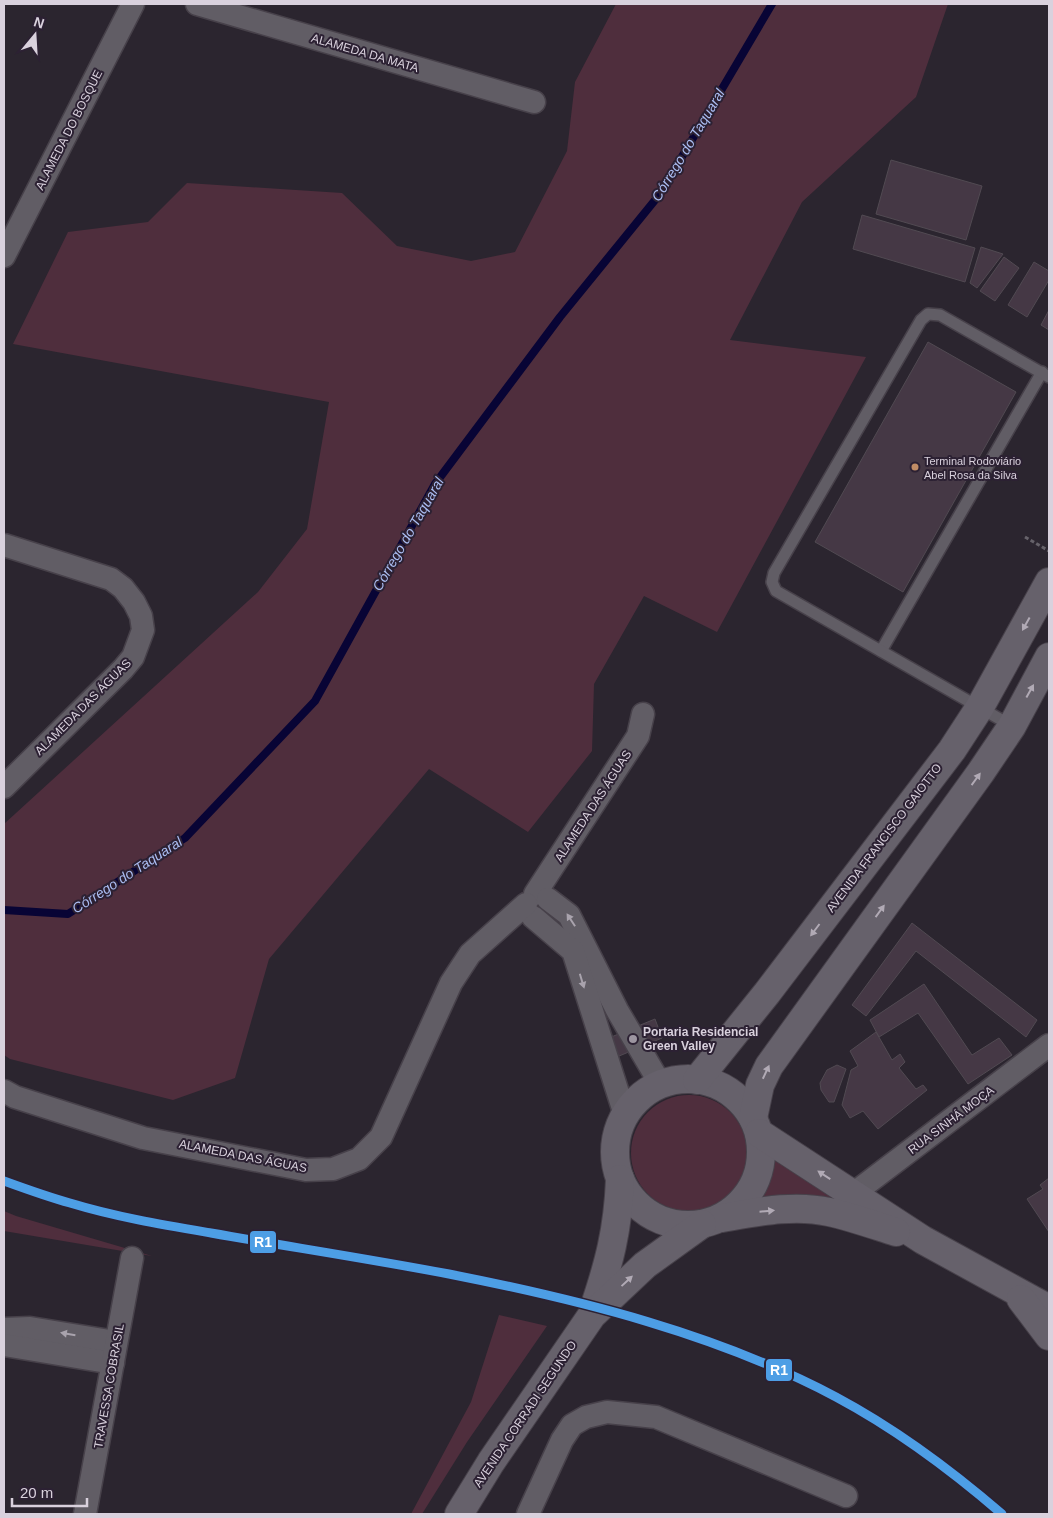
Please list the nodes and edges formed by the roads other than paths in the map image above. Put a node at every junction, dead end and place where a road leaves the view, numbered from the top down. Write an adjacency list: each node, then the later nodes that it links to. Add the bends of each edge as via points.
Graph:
1 (133, 4): 4 (street, ALAMEDA DO BOSQUE)
2 (197, 4): 3 (street, ALAMEDA DA MATA)
3 (534, 102)
4 (4, 256)
5 (1046, 375): 8 (lane); 8 (lane, via 940,315 928,314 921,320 779,564 772,582 776,591)
6 (4, 545): 13 (street, ALAMEDA DAS ÁGUAS, via 111,579 134,602 143,630 140,644 123,669)
7 (1049, 582): 10 (street, AVENIDA FRANCISCO GAIOTTO, one-way to 10)
8 (880, 651): 10 (lane)
9 (1049, 657): 12 (street, one-way to 9)
10 (980, 707): 12 (lane); 16 (street, AVENIDA FRANCISCO GAIOTTO, one-way to 16, via 952,750 767,994)
11 (643, 714): 14 (street, ALAMEDA DAS ÁGUAS, via 638,736)
12 (1012, 726): 20 (street, one-way to 12, via 760,1085 769,1066)
13 (4, 787)
14 (535, 903): 17 (street, one-way to 14, via 617,1010 569,915); 18 (street, ALAMEDA DAS ÁGUAS, via 470,954 451,983 381,1137 359,1159 333,1169 306,1170 143,1138); 19 (street, one-way to 19, via 573,951)
15 (1049, 1045): 22 (street, RUA SINHÁ MOÇA)
16 (697, 1080): 17 (street); 20 (street, via 730,1092 743,1104)
17 (661, 1085): 19 (street, via 638,1098)
18 (4, 1091)
19 (624, 1115): 21 (street, via 617,1136 615,1158)
20 (756, 1126): 22 (street, one-way to 20); 23 (street, via 762,1155 750,1193 736,1208)
21 (620, 1179): 23 (street, via 630,1197 645,1211 662,1220 682,1225); 28 (street, AVENIDA CORRADI SEGUNDO, via 615,1243)
22 (853, 1194): 24 (street)
23 (710, 1221): 24 (street, one-way to 24, via 762,1211 799,1209 828,1212); 28 (street, AVENIDA CORRADI SEGUNDO, one-way to 23, via 645,1265)
24 (923, 1240): 26 (street)
25 (132, 1258): 32 (street, TRAVESSA COBRASIL)
26 (1015, 1292): 27 (street); 30 (street)
27 (1049, 1309)
28 (592, 1315): 35 (street, AVENIDA CORRADI SEGUNDO)
29 (4, 1329): 32 (street, one-way to 29, via 30,1328)
30 (1049, 1336)
31 (4, 1345): 32 (street)
32 (115, 1353): 34 (street, TRAVESSA COBRASIL)
33 (846, 1496): 36 (street, via 656,1417 607,1412 586,1417 572,1425)
34 (85, 1514)
35 (459, 1514)
36 (528, 1514)

